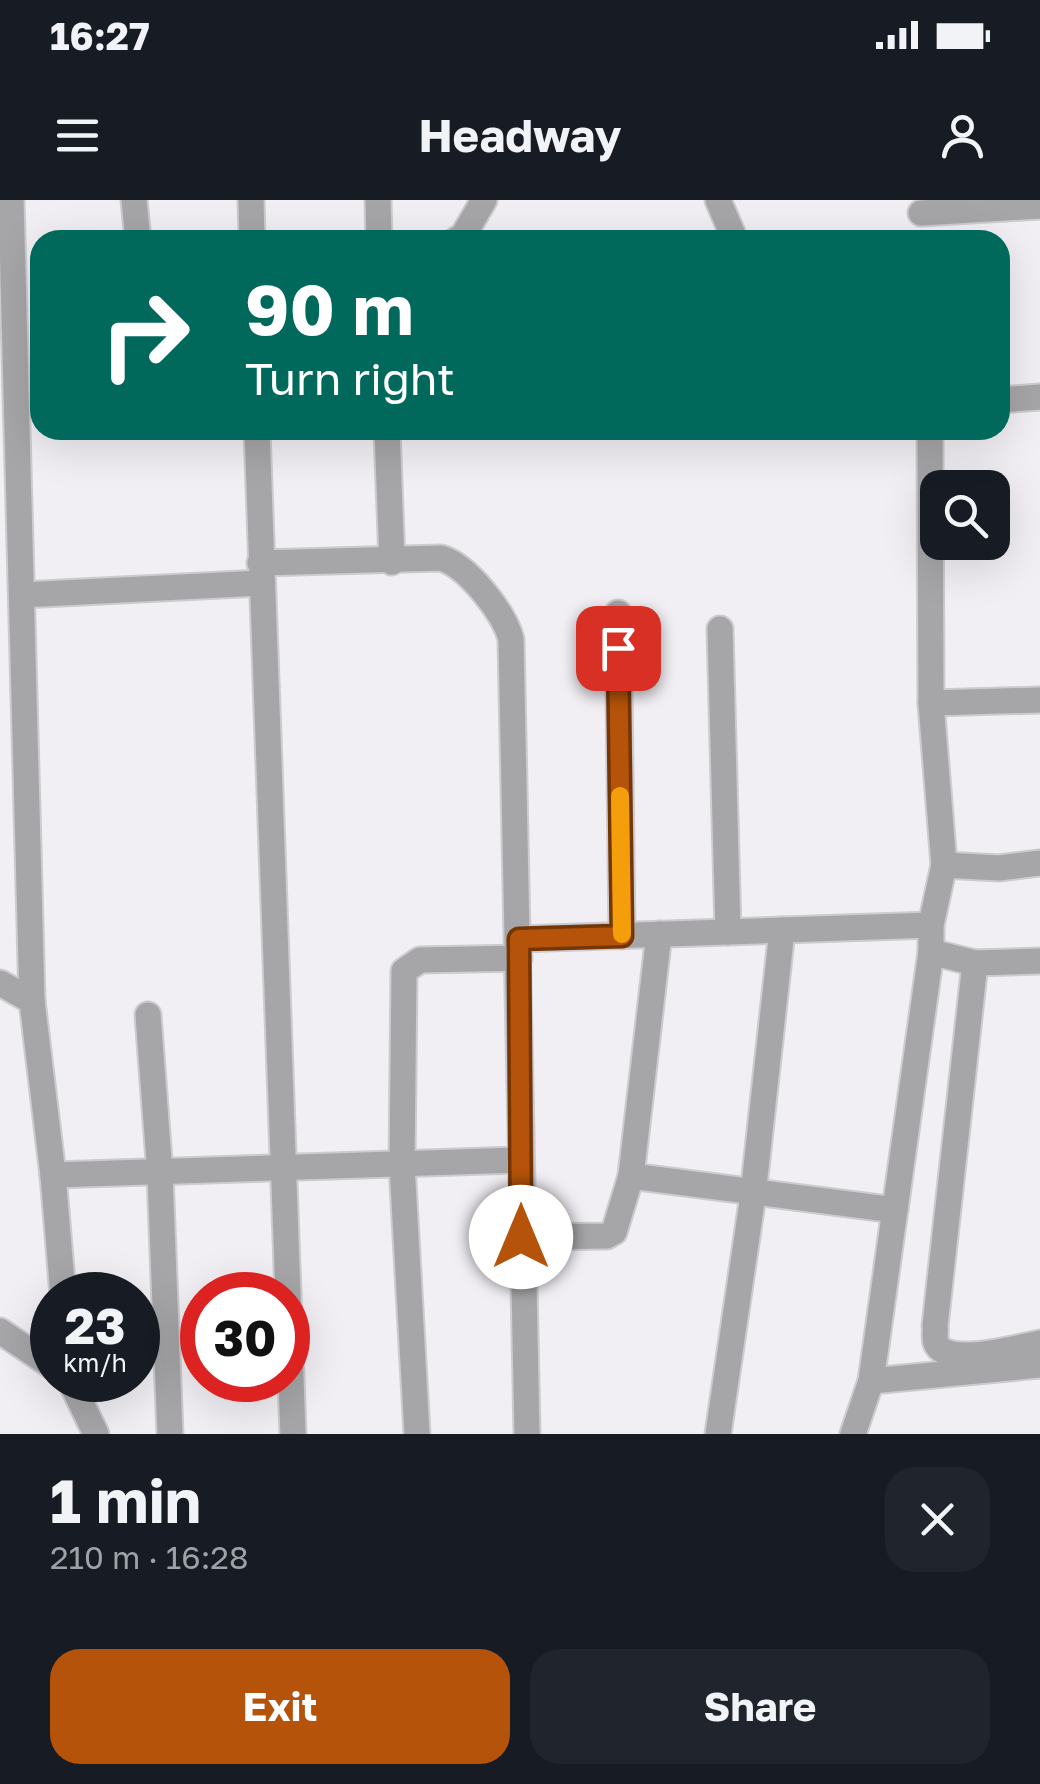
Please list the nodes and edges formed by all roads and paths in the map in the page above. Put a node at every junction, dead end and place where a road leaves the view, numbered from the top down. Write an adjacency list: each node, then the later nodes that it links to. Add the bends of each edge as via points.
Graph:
1 (11, 200): 15 (street)
2 (134, 200): 9 (street)
3 (251, 200): 10 (street)
4 (378, 200): 11 (street)
5 (484, 200): 12 (street)
6 (718, 200): 13 (street)
7 (1040, 206): 8 (street)
8 (921, 207)
9 (137, 230)
10 (252, 230)
11 (380, 230)
12 (467, 230)
13 (731, 230)
14 (30, 266): 15 (street)
15 (14, 267): 16 (street)
16 (8, 371): 24 (street)
17 (1040, 397): 18 (street)
18 (1010, 399)
19 (257, 440): 23 (street)
20 (387, 440): 22 (street)
21 (930, 440): 28 (street)
22 (392, 562): 23 (street); 36 (street, via 451,561 508,626)
23 (261, 573): 24 (street); 45 (street)
24 (22, 595): 41 (street)
25 (618, 612): 35 (street)
26 (720, 629): 33 (street)
27 (1040, 700): 28 (street)
28 (931, 702): 30 (street)
29 (1040, 863): 30 (street)
30 (944, 865): 31 (street)
31 (931, 925): 32 (street); 37 (street)
32 (782, 930): 33 (street); 49 (street)
33 (728, 932): 34 (street)
34 (659, 934): 35 (street); 48 (street)
35 (622, 936): 36 (street)
36 (519, 948): 43 (street); 44 (street, via 420,960 404,972)
37 (931, 952): 39 (street); 50 (street)
38 (1040, 960): 39 (street)
39 (975, 963): 54 (street, via 936,1344 962,1357)
40 (0, 983): 41 (street)
41 (32, 1001): 47 (street)
42 (148, 1015): 46 (street)
43 (520, 1160): 44 (street); 51 (street)
44 (402, 1165): 45 (street); 62 (street)
45 (284, 1169): 46 (street); 61 (street)
46 (160, 1174): 47 (street); 60 (street)
47 (54, 1175): 52 (street)
48 (631, 1176): 49 (street); 51 (street, via 608,1236)
49 (753, 1195): 50 (street); 64 (street)
50 (895, 1210): 57 (street)
51 (521, 1237): 63 (street)
52 (61, 1272)
53 (0, 1332): 55 (street)
54 (1040, 1343)
55 (30, 1352)
56 (1040, 1365): 57 (street)
57 (871, 1381): 65 (street)
58 (81, 1402): 59 (street)
59 (96, 1434)
60 (170, 1434)
61 (293, 1434)
62 (417, 1434)
63 (527, 1434)
64 (718, 1434)
65 (853, 1434)

